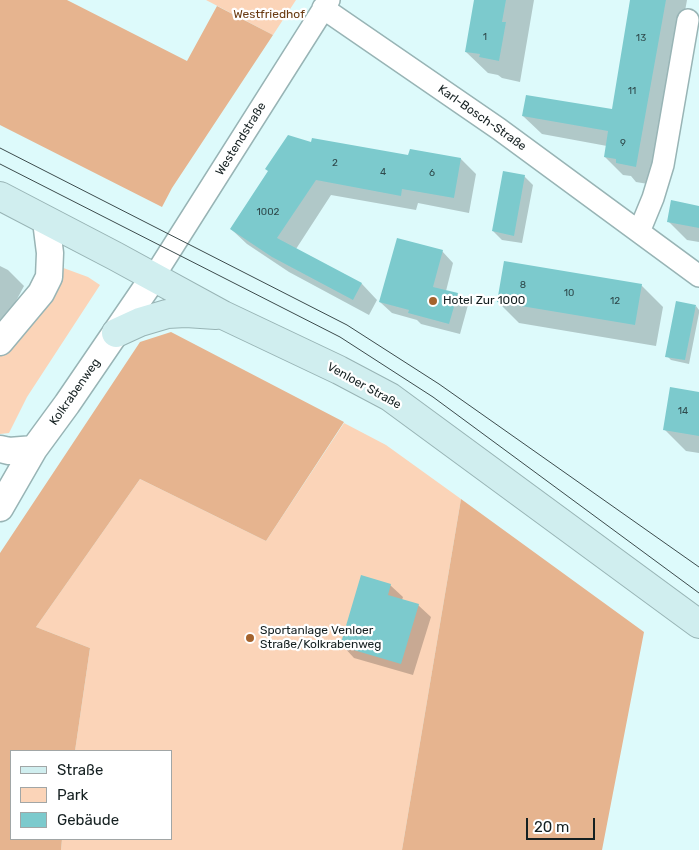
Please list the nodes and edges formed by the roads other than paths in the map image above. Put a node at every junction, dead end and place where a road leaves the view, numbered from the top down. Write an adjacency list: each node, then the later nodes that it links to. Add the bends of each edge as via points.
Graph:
1 (326, 4): 5 (street, Karl-Bosch-Straße); 7 (street, Westendstraße)
2 (688, 20): 5 (street, via 663,165)
3 (0, 196): 4 (main road, Venloer Straße)
4 (46, 221): 7 (main road, Venloer Straße); 10 (street, via 50,253 48,276 40,293)
5 (638, 232): 6 (street, Karl-Bosch-Straße)
6 (699, 276)
7 (153, 278): 8 (main road, Venloer Straße); 9 (street, Kolkrabenweg)
8 (223, 315): 9 (main road, via 168,314); 14 (main road, Venloer Straße, via 390,398)
9 (116, 333): 12 (street, Kolkrabenweg)
10 (0, 342)
11 (0, 449): 12 (street)
12 (34, 449): 13 (street, Kolkrabenweg)
13 (0, 508)
14 (699, 624)

